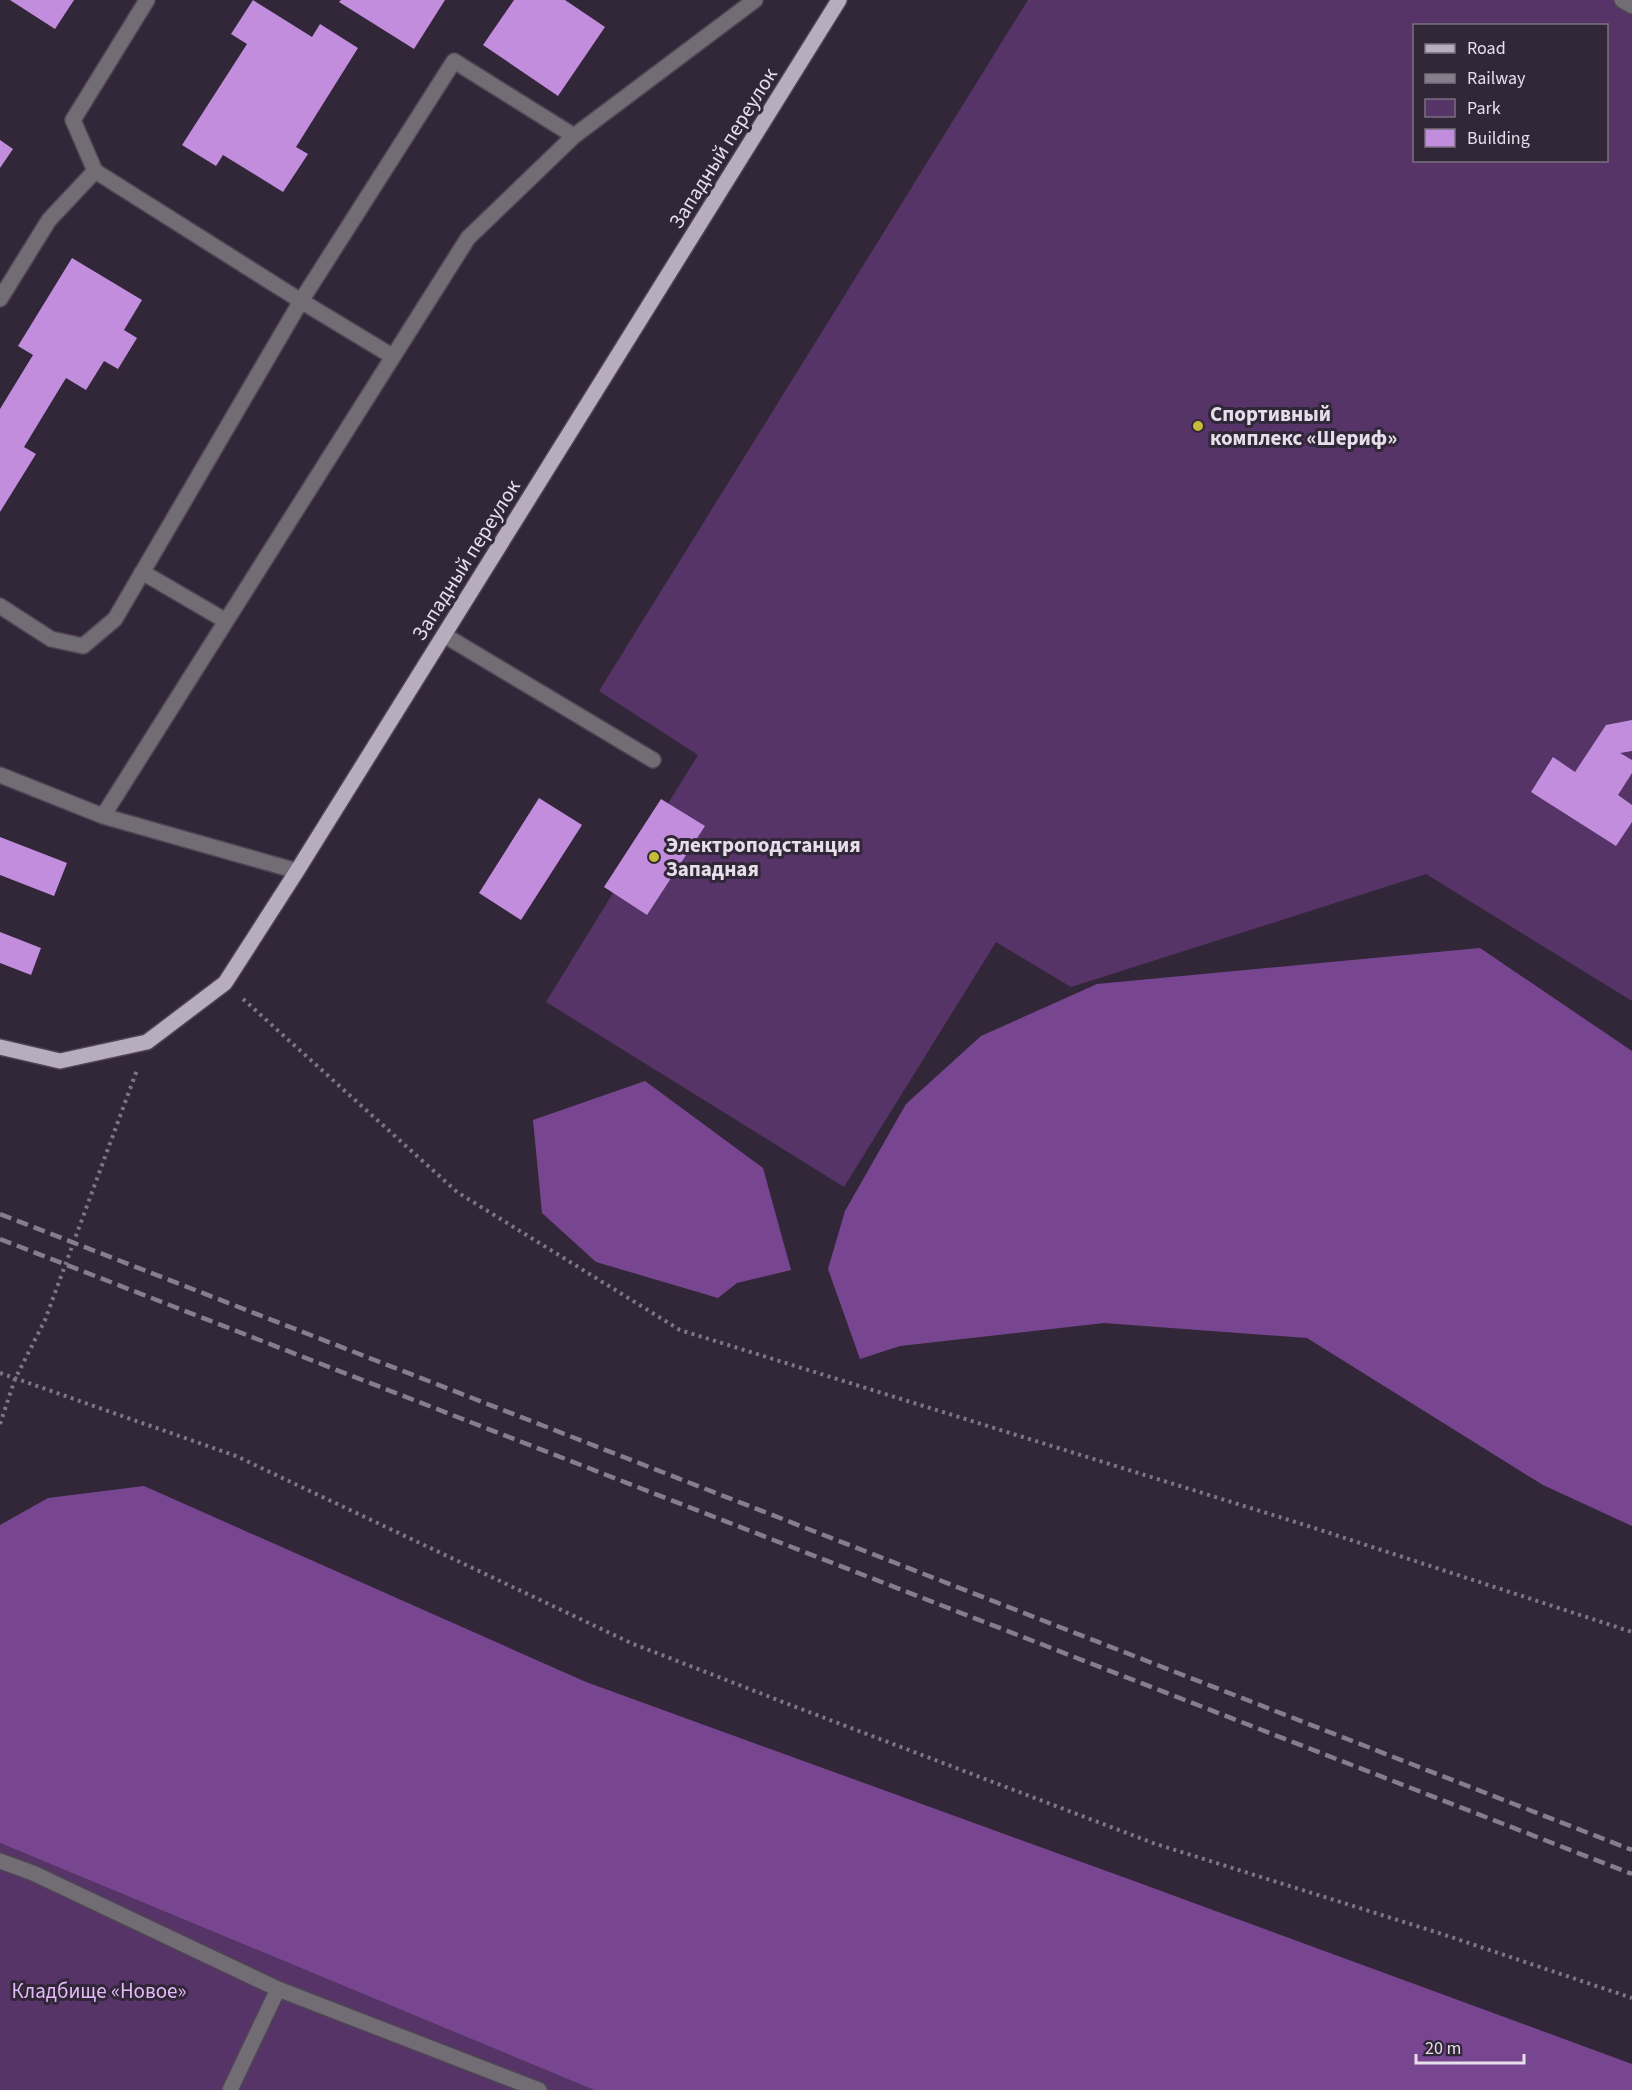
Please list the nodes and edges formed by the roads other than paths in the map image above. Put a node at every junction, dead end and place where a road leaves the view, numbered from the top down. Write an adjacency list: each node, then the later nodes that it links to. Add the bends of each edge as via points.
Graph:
1 (147, 0): 7 (street, via 73,120)
2 (755, 0): 6 (street)
3 (839, 0): 14 (main road, Западный переулок)
4 (1622, 0): 5 (street)
5 (1632, 6)
6 (574, 136): 9 (street, via 454,61); 10 (street, via 468,238)
7 (95, 171): 8 (street, via 49,220); 9 (street)
8 (0, 299)
9 (301, 301): 10 (street); 11 (street)
10 (392, 356): 13 (street)
11 (142, 572): 12 (street, via 115,620 83,646 51,639); 13 (street)
12 (0, 606)
13 (226, 621): 17 (street)
14 (444, 635): 15 (street); 18 (main road, Западный переулок)
15 (653, 760)
16 (0, 775): 17 (street)
17 (102, 816): 18 (street)
18 (297, 871): 19 (main road, Западный переулок, via 225,983 147,1042 60,1061)
19 (0, 1047)
20 (0, 1861): 21 (street)
21 (278, 1989): 22 (street); 23 (street)
22 (230, 2090)
23 (539, 2090)

